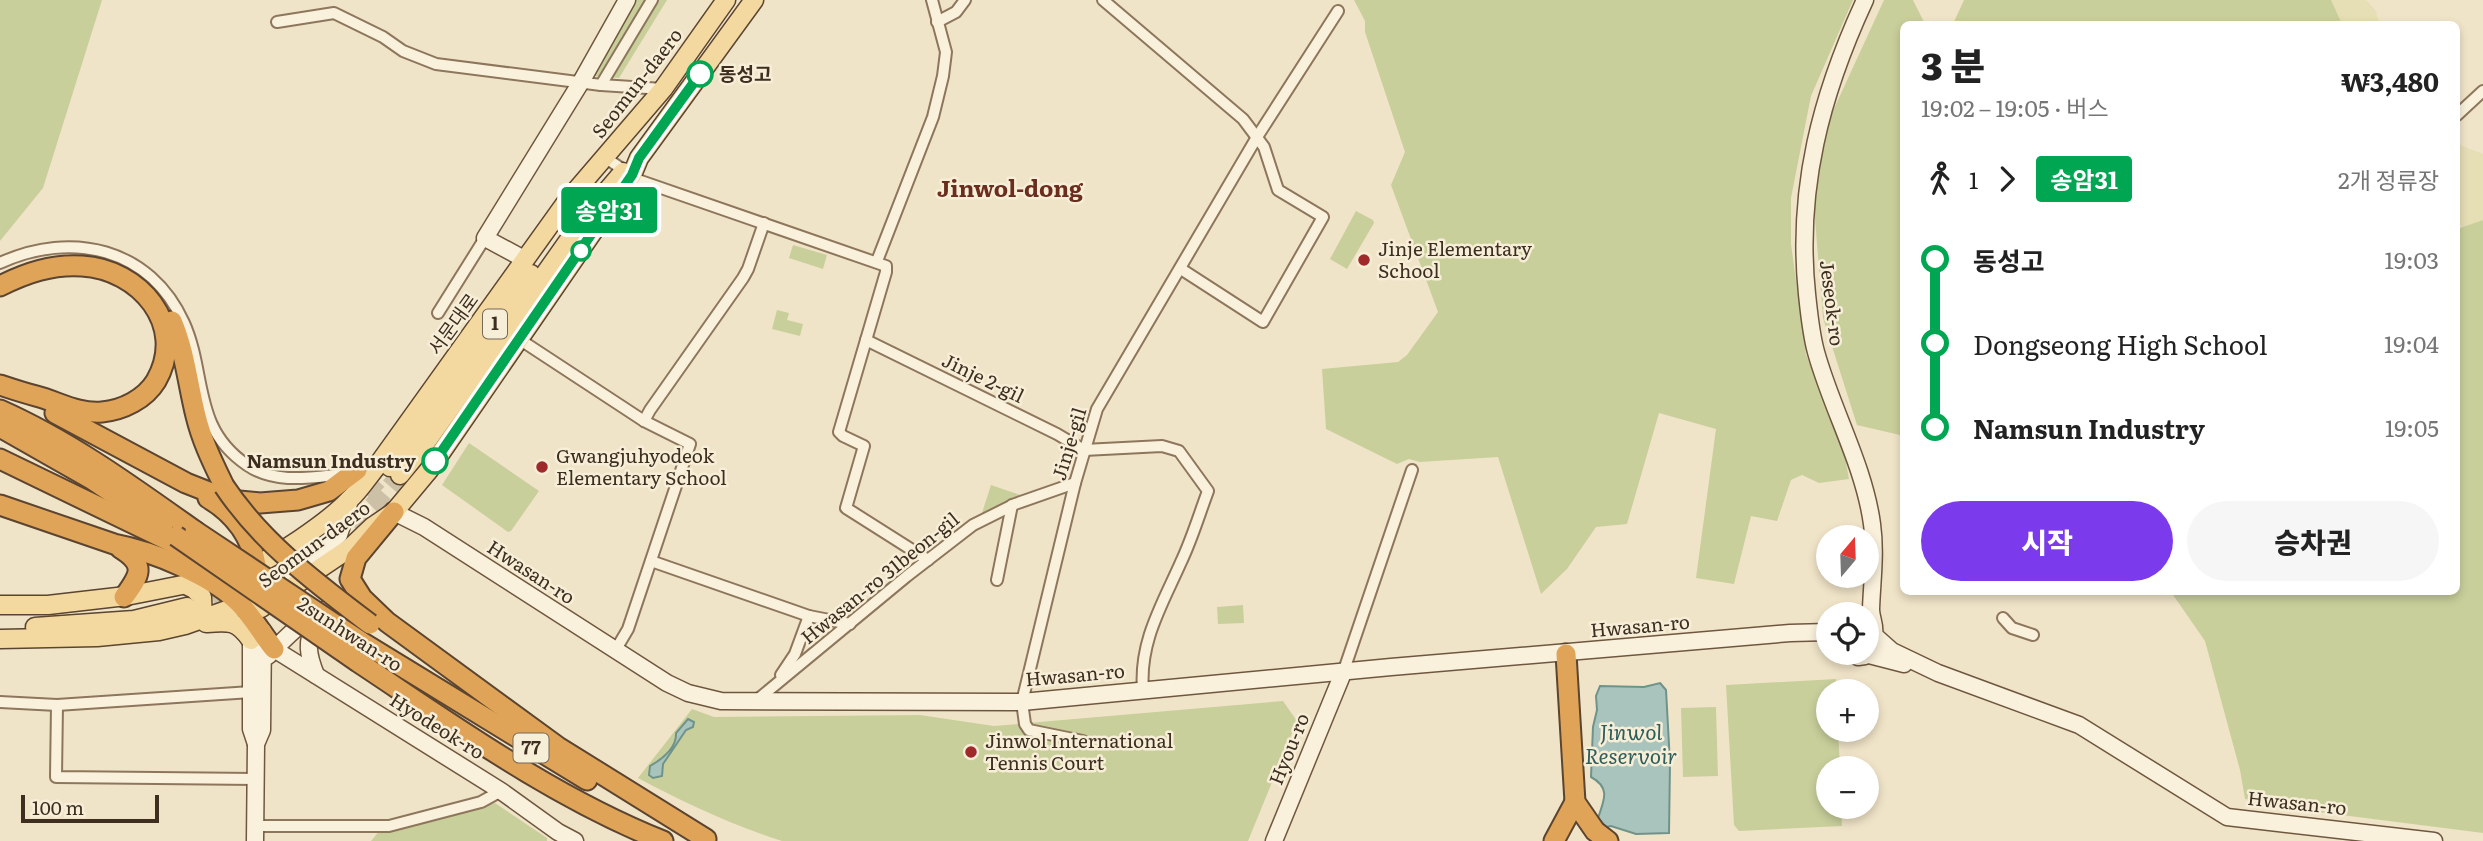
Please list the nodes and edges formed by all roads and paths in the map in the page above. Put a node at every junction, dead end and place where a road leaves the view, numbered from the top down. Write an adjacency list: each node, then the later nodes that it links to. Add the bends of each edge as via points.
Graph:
1 (627, 0): 14 (main road)
2 (652, 0): 15 (street)
3 (726, 0): 16 (main road, Seomun-daero / 1)
4 (740, 0): 13 (main road, via 734,10)
5 (754, 0): 13 (main road, Seomun-daero / 1)
6 (932, 0): 12 (street)
7 (965, 0): 12 (street, via 956,12)
8 (1103, 0): 19 (street, via 1243,119)
9 (1865, 0): 59 (main road, Jeseok-ro, via 1837,68 1813,149 1804,250 1815,348 1862,478 1872,524)
10 (1338, 11): 19 (street, Jinje-gil)
11 (277, 22): 14 (street, via 334,13 436,64)
12 (937, 22): 26 (street, via 946,52 933,117)
13 (734, 26): 21 (main road, Seomun-daero / 1)
14 (581, 82): 15 (street); 24 (main road)
15 (601, 85): 16 (street)
16 (663, 89): 20 (main road, Seomun-daero / 1)
17 (2483, 90): 18 (street)
18 (2460, 112)
19 (1257, 137): 28 (street, Jinje-gil); 28 (street, via 1278,190 1323,218 1263,322)
20 (606, 158): 21 (street); 22 (main road, Seomun-daero / 1)
21 (632, 168): 23 (street, via 638,180); 32 (main road, Seomun-daero); 41 (main road, Seomun-daero / 1, via 588,213 424,445)
22 (591, 175): 25 (main road, 서문대로); 41 (main road, Seomun-daero / 1, via 549,250)
23 (764, 223): 26 (street); 37 (street, via 743,278)
24 (485, 238): 25 (main road); 31 (street)
25 (524, 259): 41 (main road, 서문대로)
26 (877, 261): 33 (street, via 886,266 886,272)
27 (0, 263): 42 (street, via 38,250 66,247 107,251 125,260 153,280 176,309 185,326 207,418 235,455 255,470 285,478)
28 (1181, 269): 39 (street, Jinje-gil, via 1101,401)
29 (0, 278): 67 (highway, bridge, via 41,261 73,257 118,267 148,287 176,329 205,448 242,513 308,576)
30 (0, 286): 35 (highway, via 54,266 95,268 122,277 146,296 157,309 167,335 165,359 152,387 119,409 77,411)
31 (438, 313)
32 (519, 339): 37 (street); 49 (main road, Seomun-daero, via 429,470)
33 (866, 340): 39 (street, Jinje 2-gil); 53 (street, via 839,432 864,446 846,508)
34 (0, 385): 35 (highway)
35 (25, 394): 44 (highway)
36 (0, 410): 93 (highway, 2sunhwan-ro / 77, bridge, via 107,468 360,641)
37 (644, 421): 54 (street, via 690,444)
38 (0, 427): 50 (highway, 2sunhwan-ro / 77, via 93,480)
39 (1084, 450): 45 (street, Jinje-gil); 85 (street, via 1171,448 1179,451 1208,491 1152,626 1141,669)
40 (0, 459): 50 (highway)
41 (391, 466): 42 (street); 46 (main road, 서문대로)
42 (357, 470): 44 (highway, via 329,491 284,502 229,500)
43 (1412, 470): 80 (street)
44 (186, 483): 55 (highway, via 232,518 252,545)
45 (1075, 483): 48 (street, Hwasan-ro 31beon-gil); 89 (street, Jinje-gil)
46 (350, 499): 52 (main road, Seomun-daero); 70 (main road, via 339,535)
47 (0, 505): 51 (highway)
48 (1012, 505): 53 (street, Hwasan-ro 31beon-gil, via 973,525); 56 (street)
49 (394, 512): 67 (highway, via 355,558 350,579); 70 (main road, Seomun-daero); 77 (main road, Hwasan-ro)
50 (167, 537): 100 (highway, 2sunhwan-ro / 77, bridge, via 209,559 501,757)
51 (114, 544): 57 (highway); 58 (highway, via 139,566)
52 (274, 555): 55 (main road, Seomun-daero); 70 (main road)
53 (928, 560): 68 (street, Hwasan-ro 31beon-gil)
54 (651, 561): 64 (street); 77 (street, via 628,629)
55 (256, 565): 57 (main road, Seomun-daero); 70 (main road)
56 (998, 580)
57 (212, 581): 60 (main road, Seomun-daero); 70 (highway)
58 (124, 597): 60 (main road, Seomun-daero); 61 (main road, Seomun-daero, via 48,606)
59 (1870, 602)
60 (186, 603): 63 (main road, Seomun-daero); 66 (main road, Seomun-daero); 66 (main road, via 194,589 202,597); 69 (main road, Seomun-daero, via 134,620); 70 (main road); 75 (main road, Seomun-daero, via 159,631)
61 (0, 604)
62 (327, 610): 67 (main road, via 351,603); 70 (main road, via 298,626); 83 (main road, via 314,624 307,644)
63 (0, 614)
64 (808, 616): 68 (street); 84 (street, via 795,654)
65 (2003, 618): 73 (street, via 2012,628)
66 (203, 619): 70 (main road, Seomun-daero)
67 (378, 623): 93 (highway); 98 (highway, via 558,747)
68 (850, 624): 84 (street, Hwasan-ro 31beon-gil)
69 (0, 629)
70 (259, 632): 82 (main road); 82 (main road); 83 (main road, Hyodeok-ro); 92 (main road, via 262,730)
71 (1816, 633): 72 (main road)
72 (1810, 634): 74 (main road); 78 (main road, Hwasan-ro)
73 (2032, 635)
74 (1816, 636)
75 (0, 639)
76 (1879, 639): 81 (main road, via 1892,651)
77 (615, 651): 88 (main road, Hwasan-ro, via 688,693)
78 (1566, 654): 80 (main road, Hwasan-ro); 96 (highway)
79 (1879, 658): 81 (main road)
80 (1343, 673): 85 (main road, Hwasan-ro); 101 (main road, Hyou-ro)
81 (1938, 673): 104 (main road, Hwasan-ro, via 2078,725 2227,817)
82 (251, 674): 86 (main road)
83 (316, 675): 95 (main road, Hyodeok-ro)
84 (771, 689): 88 (street, Hwasan-ro 31beon-gil)
85 (1143, 690): 89 (main road, Hwasan-ro)
86 (251, 692): 90 (street); 92 (main road, via 251,729)
87 (0, 702): 90 (street)
88 (755, 702): 89 (main road, Hwasan-ro)
89 (1022, 702): 91 (street, via 1029,730)
90 (57, 705): 94 (street, via 56,777)
91 (1083, 741)
92 (256, 744): 94 (main road)
93 (544, 755): 98 (highway, 2sunhwan-ro / 77, via 637,810)
94 (256, 779): 97 (main road)
95 (500, 791): 97 (street, via 481,802 389,826); 99 (main road, Hyodeok-ro)
96 (1576, 805): 102 (highway); 103 (highway)
97 (255, 833)
98 (708, 840)
99 (575, 841)
100 (663, 841)
101 (1274, 841)
102 (1554, 841)
103 (1608, 841)
104 (2434, 841)

